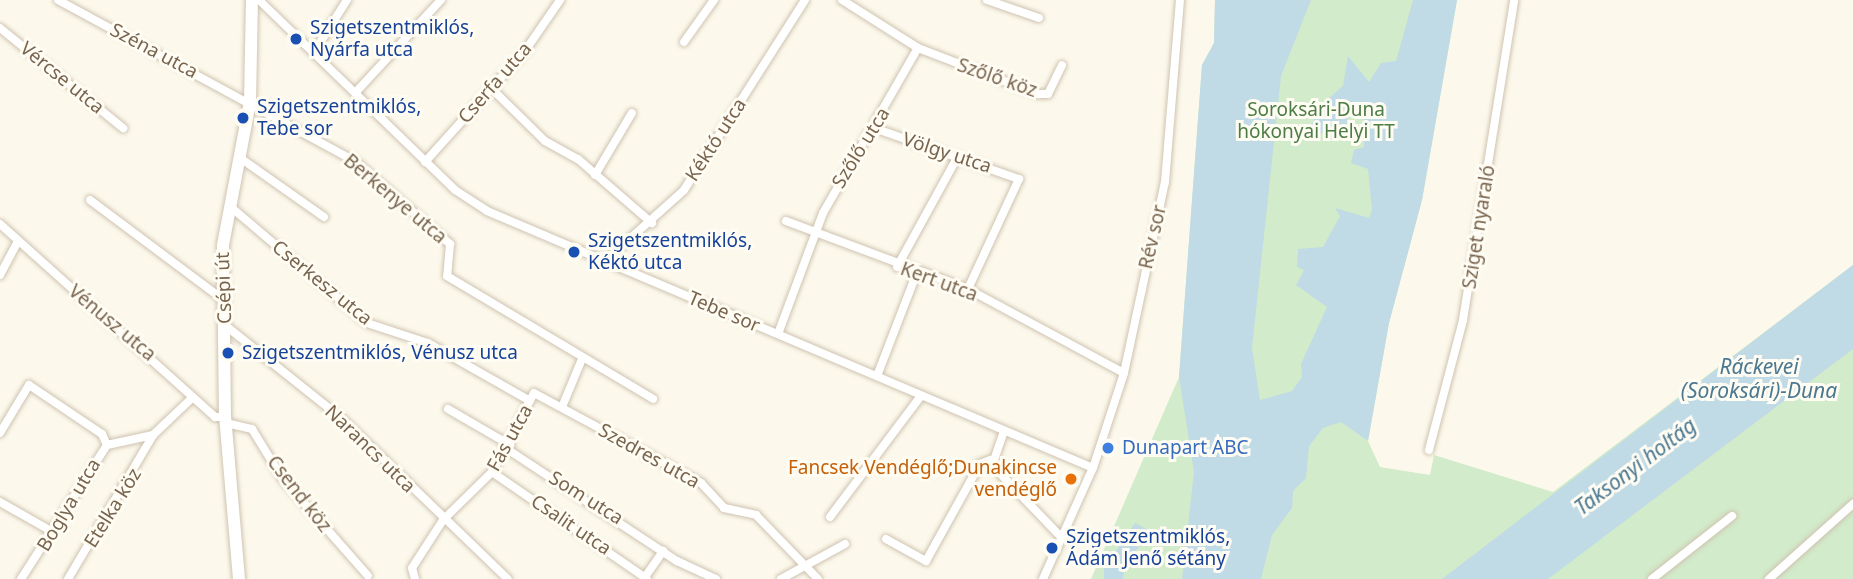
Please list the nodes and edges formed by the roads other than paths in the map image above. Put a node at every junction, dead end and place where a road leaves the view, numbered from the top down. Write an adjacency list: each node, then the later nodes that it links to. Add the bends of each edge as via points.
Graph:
1 (58, 0): 21 (street, Széna utca)
2 (253, 0): 21 (street, Csépi út)
3 (259, 0): 17 (street, Tebe sor)
4 (347, 0): 17 (street)
5 (441, 0): 20 (street)
6 (560, 0): 19 (street, Cserfa utca)
7 (714, 0): 15 (street)
8 (805, 0): 33 (street, Kéktó utca, via 695,174)
9 (842, 0): 16 (street)
10 (987, 0): 13 (street)
11 (1180, 0): 46 (street, Rév sor, via 1165,182)
12 (1514, 0): 60 (street, Sziget nyaraló, via 1463,320)
13 (1039, 19)
14 (0, 29): 23 (street, Vércse utca)
15 (684, 42)
16 (918, 48): 18 (street, Szőlő köz, via 1044,95); 24 (street, Szőlő utca)
17 (314, 52): 20 (street, Tebe sor)
18 (1062, 65)
19 (491, 88): 27 (street, Cserfa utca); 28 (street, via 545,141)
20 (356, 92): 27 (street, Tebe sor)
21 (250, 102): 26 (street, Csépi út); 45 (street, Berkenye utca, via 356,162 450,244 447,276)
22 (632, 113): 28 (street)
23 (123, 128)
24 (874, 128): 25 (street, Völgy utca); 35 (street, Szőlő utca)
25 (957, 158): 38 (street); 41 (street, Völgy utca, via 1019,179)
26 (243, 160): 30 (street, Csépi út); 31 (street)
27 (425, 162): 37 (street, Tebe sor, via 487,211)
28 (596, 175): 33 (street)
29 (90, 200): 42 (street)
30 (232, 208): 42 (street, Csépi út, via 223,245); 50 (street, Cserkesz utca, via 367,323 428,343)
31 (324, 217)
32 (786, 221): 35 (street, Kert utca)
33 (652, 223): 37 (street, Kéktó utca)
34 (0, 224): 36 (street, Vénusz utca)
35 (815, 232): 38 (street, Kert utca); 44 (street, Szőlő utca)
36 (18, 241): 39 (street); 49 (street, Vénusz utca)
37 (605, 261): 44 (street, Tebe sor)
38 (897, 267): 40 (street, Kert utca)
39 (0, 275)
40 (916, 275): 41 (street, Kert utca); 47 (street)
41 (968, 289): 46 (street, Kert utca)
42 (225, 301): 43 (street, Csépi út)
43 (226, 326): 54 (street, Csépi út); 68 (street, Narancs utca, via 340,417)
44 (778, 334): 47 (street, Tebe sor)
45 (582, 359): 51 (street, Berkenye utca); 52 (street)
46 (1124, 373): 62 (street, Rév sor)
47 (877, 376): 48 (street, Tebe sor)
48 (921, 396): 55 (street, Tebe sor); 67 (street)
49 (193, 397): 54 (street, Vénusz utca); 57 (street)
50 (532, 397): 52 (street, Szedres utca); 59 (street, Fás utca)
51 (653, 399)
52 (562, 407): 74 (street, Szedres utca, via 701,483 724,509 756,515)
53 (448, 409): 59 (street, Som utca)
54 (226, 420): 75 (street, Csend köz, via 252,429 282,478); 76 (street, Csépi út)
55 (1004, 431): 61 (street); 62 (street, Tebe sor)
56 (0, 433): 58 (street, via 29,385 102,434)
57 (153, 435): 58 (street, Boglya utca); 79 (street, Etelka köz)
58 (107, 445): 69 (street, Boglya utca)
59 (509, 447): 63 (street, Fás utca); 73 (street, Som utca)
60 (1429, 450)
61 (990, 460): 70 (street); 71 (street, via 980,464 926,561)
62 (1093, 468): 70 (street, Rév sor)
63 (492, 472): 68 (street, Fás utca); 77 (street, Csalit utca)
64 (0, 502): 69 (street)
65 (1853, 504): 87 (street)
66 (1732, 516): 86 (street)
67 (830, 517)
68 (443, 520): 80 (street, Fás utca, via 412,568); 81 (street, Narancs utca)
69 (51, 531): 78 (street, Boglya utca)
70 (1060, 536): 85 (street, Rév sor)
71 (886, 539)
72 (845, 544): 74 (street)
73 (663, 551): 77 (street); 82 (street, Som utca)
74 (807, 565): 83 (street); 84 (street, Szedres utca)
75 (368, 576)
76 (240, 578)
77 (646, 578)
78 (21, 579)
79 (68, 579)
80 (415, 579)
81 (508, 579)
82 (716, 579)
83 (781, 579)
84 (818, 579)
85 (1043, 579)
86 (1651, 579)
87 (1769, 579)

